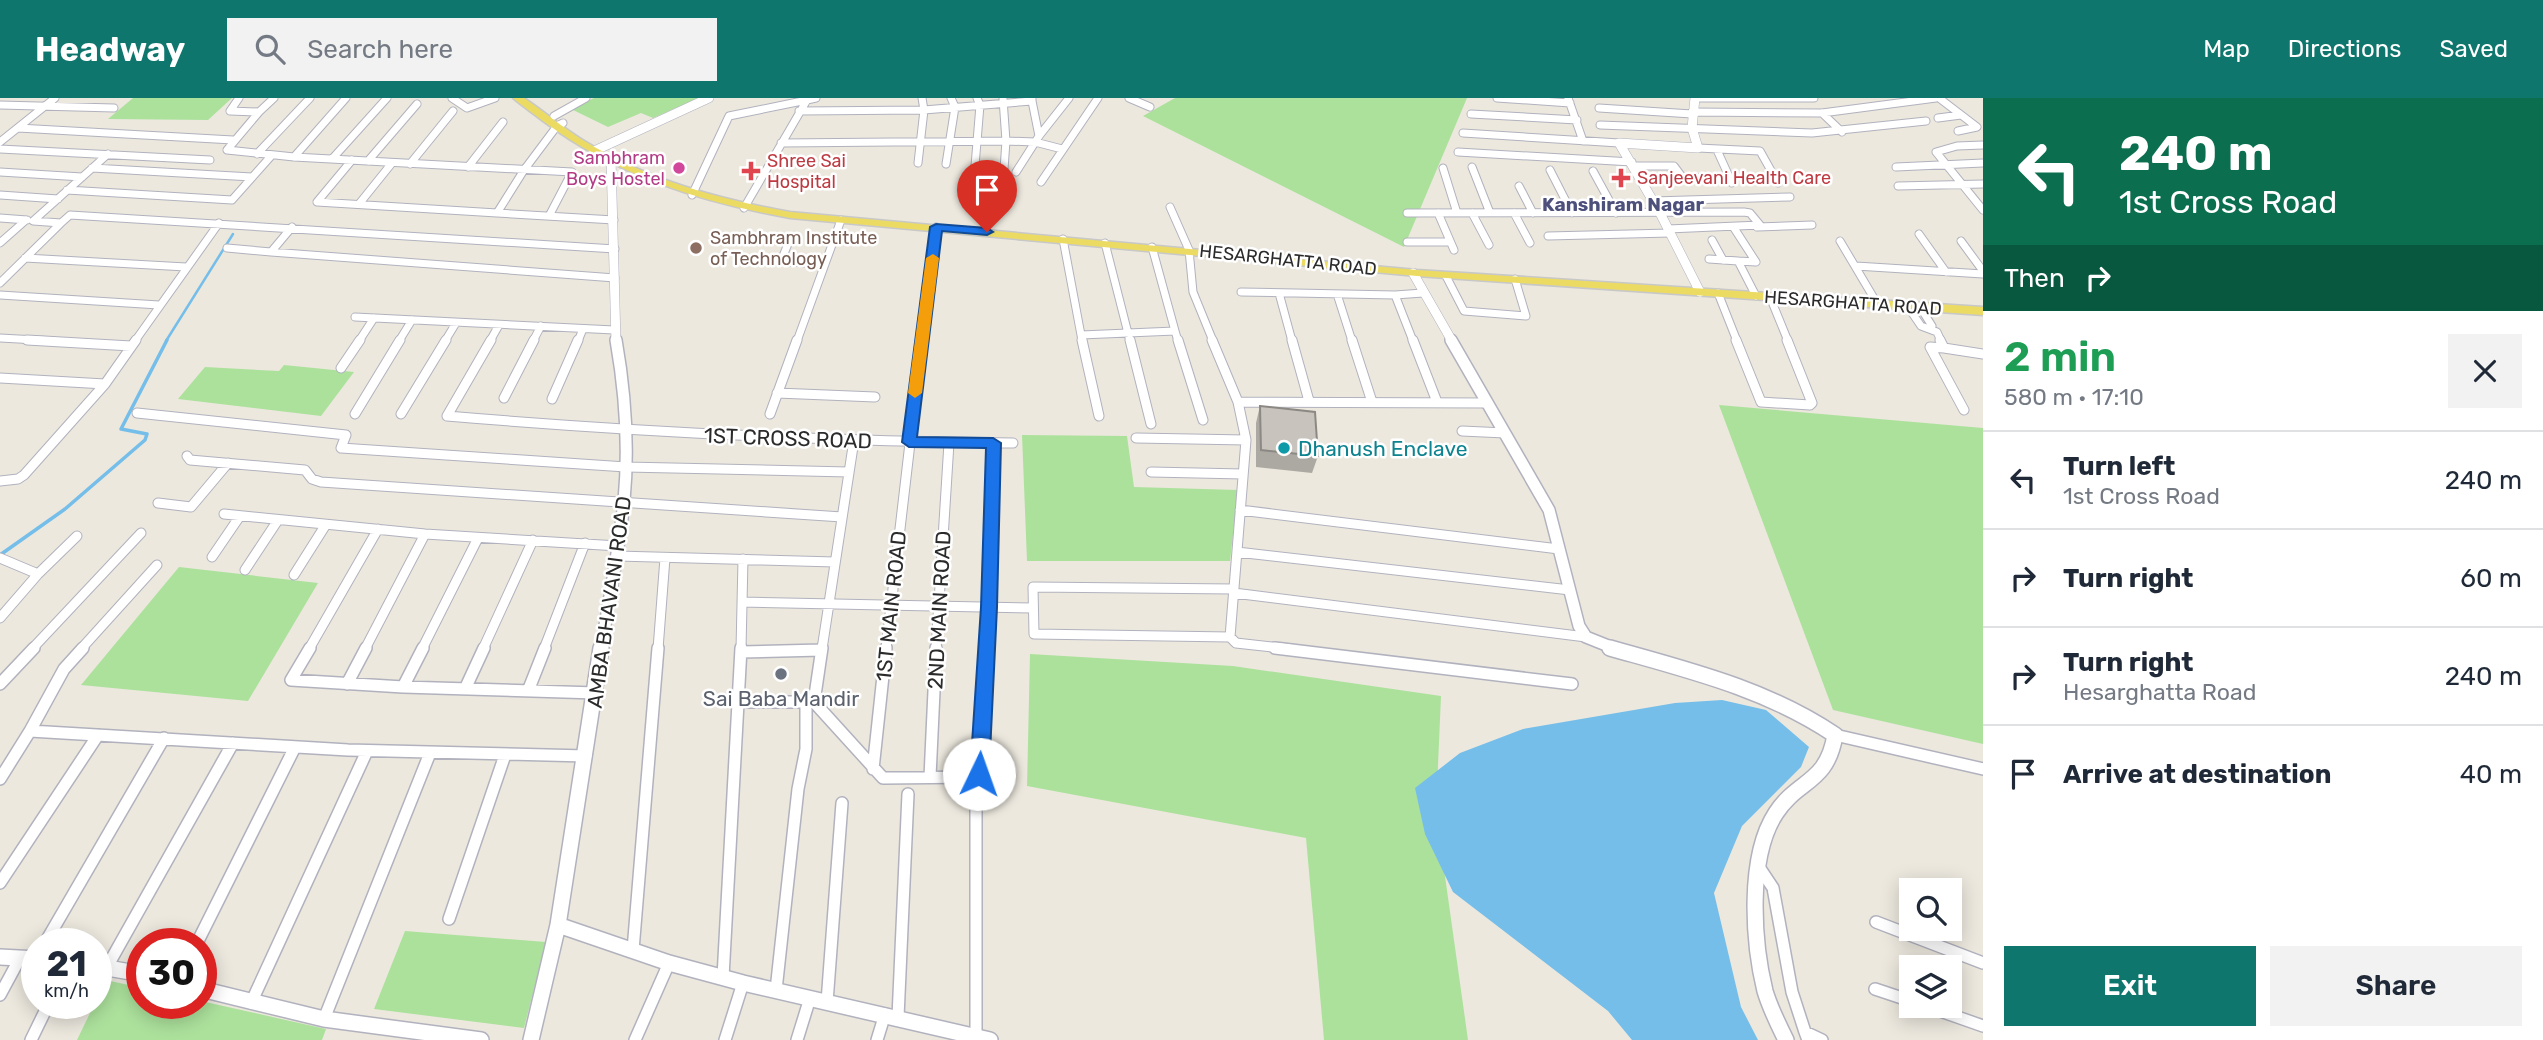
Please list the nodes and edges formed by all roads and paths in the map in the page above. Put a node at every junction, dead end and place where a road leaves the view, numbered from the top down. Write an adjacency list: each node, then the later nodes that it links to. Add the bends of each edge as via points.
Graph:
1 (55, 98): 30 (street)
2 (239, 98): 38 (street, via 230,111)
3 (274, 98): 38 (street)
4 (310, 98): 72 (street)
5 (346, 98): 74 (street)
6 (387, 98): 75 (street)
7 (452, 98): 8 (street, via 467,108)
8 (495, 98)
9 (518, 98): 47 (main road, HESARGHATTA ROAD)
10 (527, 98): 47 (main road, HESARGHATTA ROAD)
11 (586, 98): 47 (street)
12 (709, 98): 70 (street)
13 (816, 98): 23 (street)
14 (922, 98): 35 (street)
15 (951, 98): 31 (street)
16 (1069, 98): 54 (street)
17 (1098, 98): 67 (street)
18 (1129, 98): 32 (street)
19 (1497, 98): 25 (street)
20 (1695, 98): 21 (street); 39 (street)
21 (1814, 98)
22 (1937, 98): 40 (street); 42 (street)
23 (805, 99): 37 (street); 110 (street, via 729,116)
24 (1032, 99): 27 (street); 54 (street)
25 (1569, 100): 44 (street)
26 (978, 101): 27 (street); 31 (street); 58 (street)
27 (1004, 101): 59 (street)
28 (417, 104): 78 (street)
29 (0, 105): 30 (street)
30 (46, 106): 33 (street); 49 (street)
31 (955, 107): 35 (street); 57 (street)
32 (1150, 107)
33 (114, 108)
34 (1599, 108): 39 (street)
35 (924, 110): 37 (street); 56 (street)
36 (453, 111): 82 (street)
37 (799, 111): 62 (street)
38 (259, 112): 55 (street)
39 (1692, 113): 40 (street); 50 (street)
40 (1822, 113): 53 (street)
41 (1471, 114): 44 (street)
42 (1961, 115): 43 (street); 51 (street, via 1977,127)
43 (1938, 118)
44 (1577, 120): 60 (street)
45 (1926, 121): 53 (street)
46 (503, 122): 87 (street)
47 (558, 122): 70 (main road, HESARGHATTA ROAD); 93 (street)
48 (1600, 125): 50 (street)
49 (18, 128): 55 (street); 61 (street)
50 (1692, 128): 53 (street); 65 (street)
51 (1958, 131)
52 (1463, 132): 60 (street)
53 (1842, 132)
54 (1037, 139): 59 (street); 67 (street); 97 (street)
55 (233, 140): 72 (street, via 227,150)
56 (921, 141): 57 (street); 62 (street); 80 (street)
57 (949, 141): 58 (street); 83 (street)
58 (979, 141): 59 (street); 86 (street)
59 (1006, 141): 92 (street)
60 (1583, 141): 63 (street)
61 (0, 142)
62 (781, 143): 116 (street)
63 (1619, 143): 65 (street); 84 (street)
64 (1983, 145): 85 (street, via 1937,150)
65 (1698, 148): 68 (street)
66 (0, 149): 71 (street)
67 (1062, 149): 102 (street)
68 (1717, 150): 100 (street, via 1731,181); 103 (street, via 1760,151)
69 (1458, 152): 84 (street)
70 (602, 153): 110 (main road, HESARGHATTA ROAD); 132 (street, AMBA BHAVANI ROAD)
71 (108, 154): 76 (street); 90 (street)
72 (257, 154): 73 (street)
73 (272, 155): 74 (street); 99 (street)
74 (294, 157): 75 (street)
75 (332, 159): 77 (street)
76 (210, 160)
77 (352, 160): 78 (street); 114 (street, via 317,202)
78 (368, 161): 79 (street)
79 (392, 163): 82 (street); 114 (street)
80 (918, 163)
81 (1983, 163): 85 (street)
82 (410, 164): 87 (street)
83 (946, 164)
84 (1633, 164): 100 (street, via 1674,166); 101 (street)
85 (1947, 165): 89 (street); 105 (street)
86 (975, 166)
87 (468, 167): 93 (street)
88 (1472, 167): 123 (street)
89 (1896, 167)
90 (92, 168): 98 (street); 99 (street)
91 (1443, 168): 121 (street)
92 (1004, 169)
93 (524, 170): 118 (street); 129 (street, via 572,172)
94 (1550, 170): 126 (street)
95 (1593, 171): 127 (street)
96 (0, 172): 98 (street)
97 (1016, 172)
98 (82, 177): 108 (street)
99 (252, 177): 108 (street, via 232,201)
100 (1683, 178): 101 (street)
101 (1641, 179): 113 (street)
102 (1041, 182)
103 (1778, 183)
104 (1983, 184): 105 (street)
105 (1965, 185): 107 (street); 117 (street)
106 (1519, 186): 125 (street)
107 (1898, 186)
108 (67, 190): 112 (street)
109 (0, 195): 112 (street)
110 (692, 195): 116 (main road, HESARGHATTA ROAD)
111 (1790, 197): 113 (street)
112 (58, 199): 131 (street)
113 (1653, 201): 128 (street)
114 (359, 204): 118 (street)
115 (1170, 207): 158 (street)
116 (744, 208): 133 (main road, HESARGHATTA ROAD)
117 (1983, 209)
118 (497, 213): 129 (street)
119 (1406, 213): 120 (street)
120 (1438, 213): 121 (street); 150 (street)
121 (1457, 213): 122 (street)
122 (1472, 213): 123 (street); 154 (street)
123 (1490, 213): 124 (street)
124 (1514, 213): 125 (street); 153 (street)
125 (1533, 213): 126 (street)
126 (1572, 213): 127 (street)
127 (1616, 213): 128 (street)
128 (1660, 213): 139 (street, via 1748,212 1760,225); 141 (street)
129 (549, 216): 132 (street)
130 (0, 218): 131 (street)
131 (30, 220): 134 (street); 151 (street)
132 (614, 220): 157 (street, AMBA BHAVANI ROAD)
133 (841, 220): 138 (main road, HESARGHATTA ROAD); 167 (street)
134 (61, 223): 135 (street, via 70,215); 161 (street)
135 (219, 223): 137 (street); 169 (street)
136 (1812, 225): 139 (street)
137 (292, 227): 157 (street); 160 (street)
138 (936, 227): 145 (main road, HESARGHATTA ROAD); 232 (street, 1ST MAIN ROAD)
139 (1757, 227): 140 (street)
140 (1734, 228): 141 (street); 166 (street, via 1756,262)
141 (1669, 231): 143 (street); 179 (street)
142 (1919, 234): 170 (street)
143 (1548, 236)
144 (790, 239): 165 (street)
145 (1063, 239): 152 (main road, HESARGHATTA ROAD); 201 (street)
146 (1712, 240): 163 (street)
147 (1840, 241): 168 (street)
148 (1961, 241): 172 (street)
149 (1407, 242): 150 (street)
150 (1450, 242): 159 (street)
151 (0, 243)
152 (1105, 243): 155 (main road, HESARGHATTA ROAD); 200 (street)
153 (1530, 243)
154 (1489, 245)
155 (1152, 247): 158 (main road, HESARGHATTA ROAD); 199 (street)
156 (227, 248): 160 (street)
157 (615, 249): 174 (street, AMBA BHAVANI ROAD)
158 (1189, 250): 171 (main road, HESARGHATTA ROAD); 214 (street, via 1193,292)
159 (1454, 250)
160 (271, 252): 174 (street)
161 (24, 258): 169 (street); 176 (street)
162 (1709, 259): 163 (street)
163 (1723, 260): 166 (street)
164 (771, 261): 165 (street)
165 (781, 261): 167 (street)
166 (1738, 261): 185 (street)
167 (825, 264): 209 (street)
168 (1856, 266): 170 (street); 188 (street)
169 (186, 267): 187 (street)
170 (1946, 272): 172 (street)
171 (1413, 273): 173 (main road, HESARGHATTA ROAD); 181 (street)
172 (1983, 273)
173 (1446, 275): 175 (main road, HESARGHATTA ROAD); 175 (street, via 1464,311 1526,316)
174 (615, 278): 198 (street, AMBA BHAVANI ROAD)
175 (1515, 279): 179 (main road, HESARGHATTA ROAD)
176 (0, 283)
177 (1241, 292): 178 (street)
178 (1279, 292): 180 (street); 213 (street)
179 (1700, 292): 182 (main road, HESARGHATTA ROAD)
180 (1337, 293): 184 (street); 215 (street)
181 (1423, 293): 184 (street); 217 (street)
182 (1718, 293): 185 (main road, HESARGHATTA ROAD); 186 (street, via 1761,402 1810,405)
183 (0, 295): 187 (street)
184 (1395, 295): 216 (street)
185 (1756, 296): 186 (main road, HESARGHATTA ROAD)
186 (1770, 297): 188 (main road, HESARGHATTA ROAD)
187 (159, 305): 203 (street)
188 (1878, 305): 189 (main road, HESARGHATTA ROAD)
189 (1914, 307): 190 (main road, HESARGHATTA ROAD); 204 (street, via 1937,332)
190 (1983, 311)
191 (355, 317): 192 (street)
192 (374, 318): 193 (street); 206 (street)
193 (412, 320): 194 (street); 220 (street)
194 (456, 323): 195 (street); 221 (street)
195 (499, 325): 196 (street); 227 (street, 1ST CROSS ROAD, via 447,416)
196 (541, 326): 197 (street); 211 (street)
197 (583, 329): 198 (street); 212 (street)
198 (614, 330): 227 (street, AMBA BHAVANI ROAD)
199 (1175, 331): 200 (street); 224 (street)
200 (1126, 333): 201 (street); 225 (street)
201 (1082, 335): 223 (street)
202 (0, 338): 203 (street)
203 (131, 346): 208 (street)
204 (1944, 348): 205 (street); 218 (street, via 1930,347)
205 (1983, 354)
206 (341, 368)
207 (0, 379): 208 (street)
208 (105, 384): 242 (street, via 24,475)
209 (777, 393): 210 (street); 222 (street)
210 (875, 397)
211 (504, 398)
212 (552, 399)
213 (1309, 401): 214 (street); 215 (street)
214 (1238, 402): 231 (street)
215 (1372, 402): 216 (street)
216 (1437, 402): 217 (street)
217 (1488, 403): 228 (street)
218 (1964, 410)
219 (137, 413): 238 (street, via 346,435 341,447)
220 (355, 414)
221 (401, 414)
222 (770, 414)
223 (1099, 416)
224 (1203, 420)
225 (1151, 424)
226 (1462, 431): 228 (street)
227 (624, 432): 230 (street, 1ST CROSS ROAD); 238 (street, AMBA BHAVANI ROAD)
228 (1505, 433): 258 (street, via 1549,510)
229 (1136, 438): 231 (street)
230 (854, 440): 232 (street, 1ST CROSS ROAD); 239 (street)
231 (1246, 440): 241 (street)
232 (909, 442): 233 (street, 1ST CROSS ROAD); 274 (street, 1ST MAIN ROAD)
233 (949, 443): 234 (street, 1ST CROSS ROAD); 275 (street, 2ND MAIN ROAD)
234 (993, 443): 235 (street, 1ST CROSS ROAD); 276 (street)
235 (1013, 443)
236 (187, 456): 237 (street)
237 (228, 463): 243 (street, via 305,470 321,482); 244 (street, via 191,507)
238 (626, 467): 239 (street); 243 (street, AMBA BHAVANI ROAD)
239 (849, 472): 248 (street)
240 (1151, 472): 241 (street)
241 (1243, 474): 245 (street)
242 (0, 481)
243 (624, 501): 248 (street); 259 (street, AMBA BHAVANI ROAD)
244 (158, 503)
245 (1240, 510): 258 (street); 260 (street)
246 (224, 514): 247 (street)
247 (240, 516): 249 (street); 261 (street)
248 (842, 517): 265 (street)
249 (278, 520): 250 (street); 267 (street)
250 (325, 526): 251 (street); 269 (street)
251 (378, 529): 253 (street); 284 (street, via 290,679)
252 (141, 533): 283 (street)
253 (425, 534): 255 (street); 284 (street)
254 (77, 536): 268 (street)
255 (478, 538): 256 (street); 286 (street)
256 (533, 540): 257 (street); 287 (street)
257 (585, 543): 259 (street); 288 (street)
258 (1559, 549): 270 (street)
259 (617, 551): 263 (street); 289 (street, AMBA BHAVANI ROAD)
260 (1237, 552): 270 (street); 271 (street)
261 (212, 557)
262 (0, 558): 268 (street)
263 (665, 558): 264 (street); 317 (street)
264 (743, 559): 265 (street); 272 (street)
265 (835, 562): 273 (street)
266 (158, 565): 292 (street, via 64,669)
267 (245, 570)
268 (38, 575): 278 (street)
269 (294, 575)
270 (1570, 590): 280 (street)
271 (1234, 591): 277 (street, via 1033,587); 279 (street); 280 (street)
272 (742, 602): 273 (street); 282 (street)
273 (829, 604): 274 (street); 281 (street)
274 (891, 605): 275 (street); 302 (street, 1ST MAIN ROAD)
275 (938, 606): 276 (street); 306 (street, 2ND MAIN ROAD)
276 (989, 607): 277 (street); 304 (street)
277 (1033, 608): 279 (street, via 1034,634)
278 (0, 618)
279 (1230, 637): 285 (street, via 1236,643)
280 (1586, 637): 294 (street, via 1803,712)
281 (821, 650): 282 (street); 291 (street)
282 (741, 652): 290 (street)
283 (0, 684)
284 (347, 684): 286 (street)
285 (1572, 684)
286 (403, 687): 287 (street)
287 (465, 689): 288 (street)
288 (528, 691): 289 (street)
289 (596, 693): 301 (street, AMBA BHAVANI ROAD)
290 (740, 702): 291 (street); 323 (street)
291 (810, 702): 302 (street); 326 (street)
292 (30, 731): 293 (street); 305 (street)
293 (98, 735): 295 (street); 310 (street)
294 (1835, 735): 303 (street); 309 (street, via 1828,765 1778,809 1768,825)
295 (164, 738): 296 (street); 314 (street)
296 (233, 743): 297 (street); 316 (street)
297 (295, 747): 298 (street); 315 (street)
298 (367, 751): 299 (street); 331 (street)
299 (430, 753): 300 (street); 333 (street)
300 (505, 754): 301 (street); 311 (street)
301 (586, 756): 313 (street, AMBA BHAVANI ROAD)
302 (873, 769): 306 (street, via 886,778)
303 (1983, 769)
304 (978, 775): 306 (street); 339 (street)
305 (1, 776)
306 (930, 777)
307 (908, 794): 332 (street)
308 (842, 803): 330 (street)
309 (1759, 867): 338 (street, via 1773,888 1792,992); 347 (street, via 1756,928 1760,966 1766,994)
310 (0, 883)
311 (449, 919)
312 (1876, 922): 321 (street)
313 (558, 925): 317 (street); 342 (street, AMBA BHAVANI ROAD)
314 (54, 928)
315 (204, 928)
316 (112, 949)
317 (633, 950): 320 (street)
318 (0, 957): 319 (street)
319 (21, 958)
320 (668, 962): 323 (street); 343 (street)
321 (1983, 963)
322 (21, 971): 328 (street)
323 (723, 977): 324 (street)
324 (743, 983): 326 (street); 344 (street)
325 (1875, 989): 329 (street)
326 (776, 990): 330 (street)
327 (217, 993): 331 (street)
328 (0, 995)
329 (1899, 997)
330 (818, 1000): 332 (street); 345 (street)
331 (251, 1003): 333 (street)
332 (891, 1015): 337 (street); 346 (street)
333 (324, 1018): 341 (street)
334 (1960, 1018): 336 (street)
335 (41, 1019): 340 (street)
336 (1983, 1026)
337 (948, 1036): 339 (street)
338 (1806, 1036): 348 (street)
339 (983, 1039)
340 (31, 1040)
341 (481, 1040)
342 (531, 1040)
343 (635, 1040)
344 (725, 1040)
345 (797, 1040)
346 (877, 1040)
347 (1786, 1040)
348 (1822, 1040)

